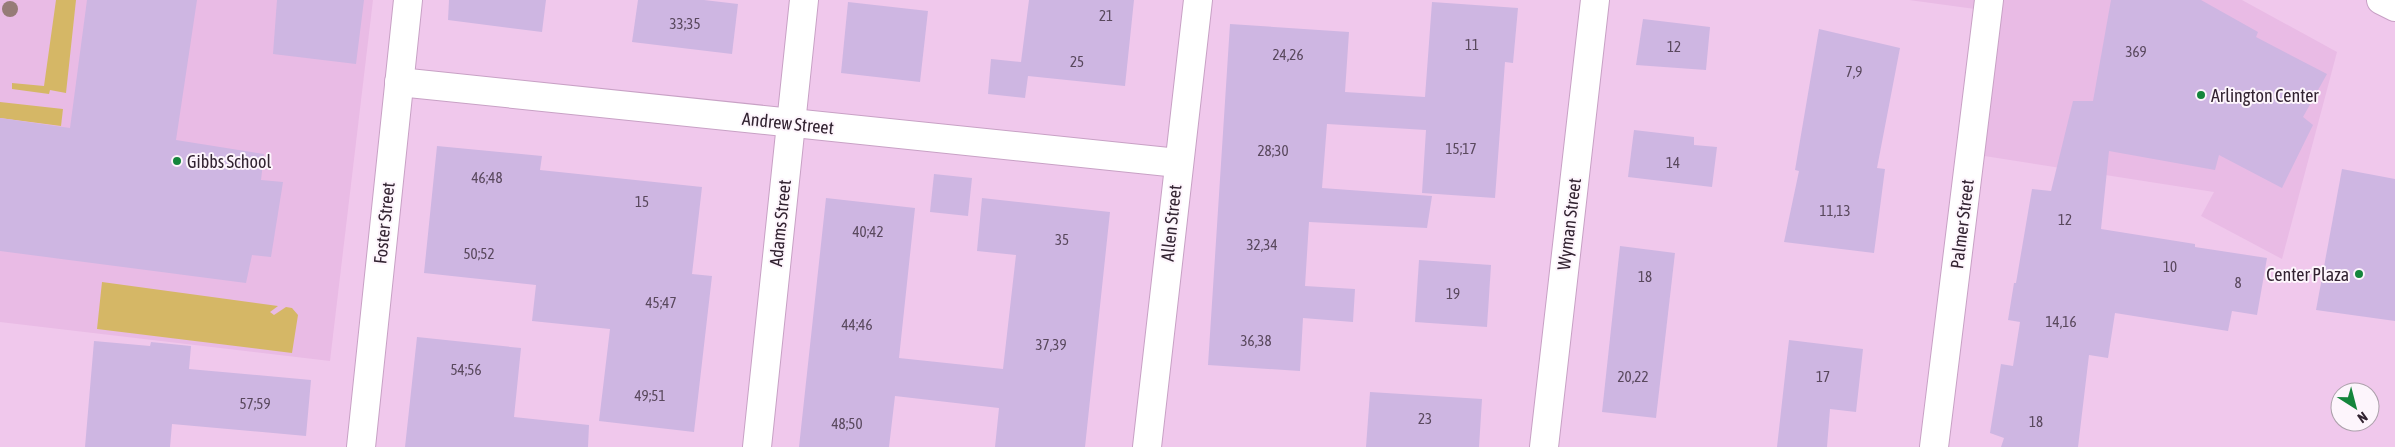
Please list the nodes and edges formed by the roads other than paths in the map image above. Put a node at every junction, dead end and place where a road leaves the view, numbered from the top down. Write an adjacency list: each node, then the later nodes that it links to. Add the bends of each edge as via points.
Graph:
1 (408, 0): 8 (main road, Foster Street)
2 (804, 0): 9 (main road, Adams Street)
3 (1198, 0): 10 (main road, Allen Street)
4 (1595, 0): 14 (main road, Wyman Street)
5 (1989, 0): 15 (main road, Palmer Street)
6 (2382, 0): 7 (main road)
7 (2395, 7)
8 (399, 82): 9 (main road, Andrew Street); 11 (main road, Foster Street)
9 (791, 123): 10 (main road, Andrew Street); 12 (main road, Adams Street)
10 (1178, 163): 13 (main road, Allen Street)
11 (361, 447)
12 (757, 447)
13 (1147, 447)
14 (1544, 447)
15 (1934, 447)

